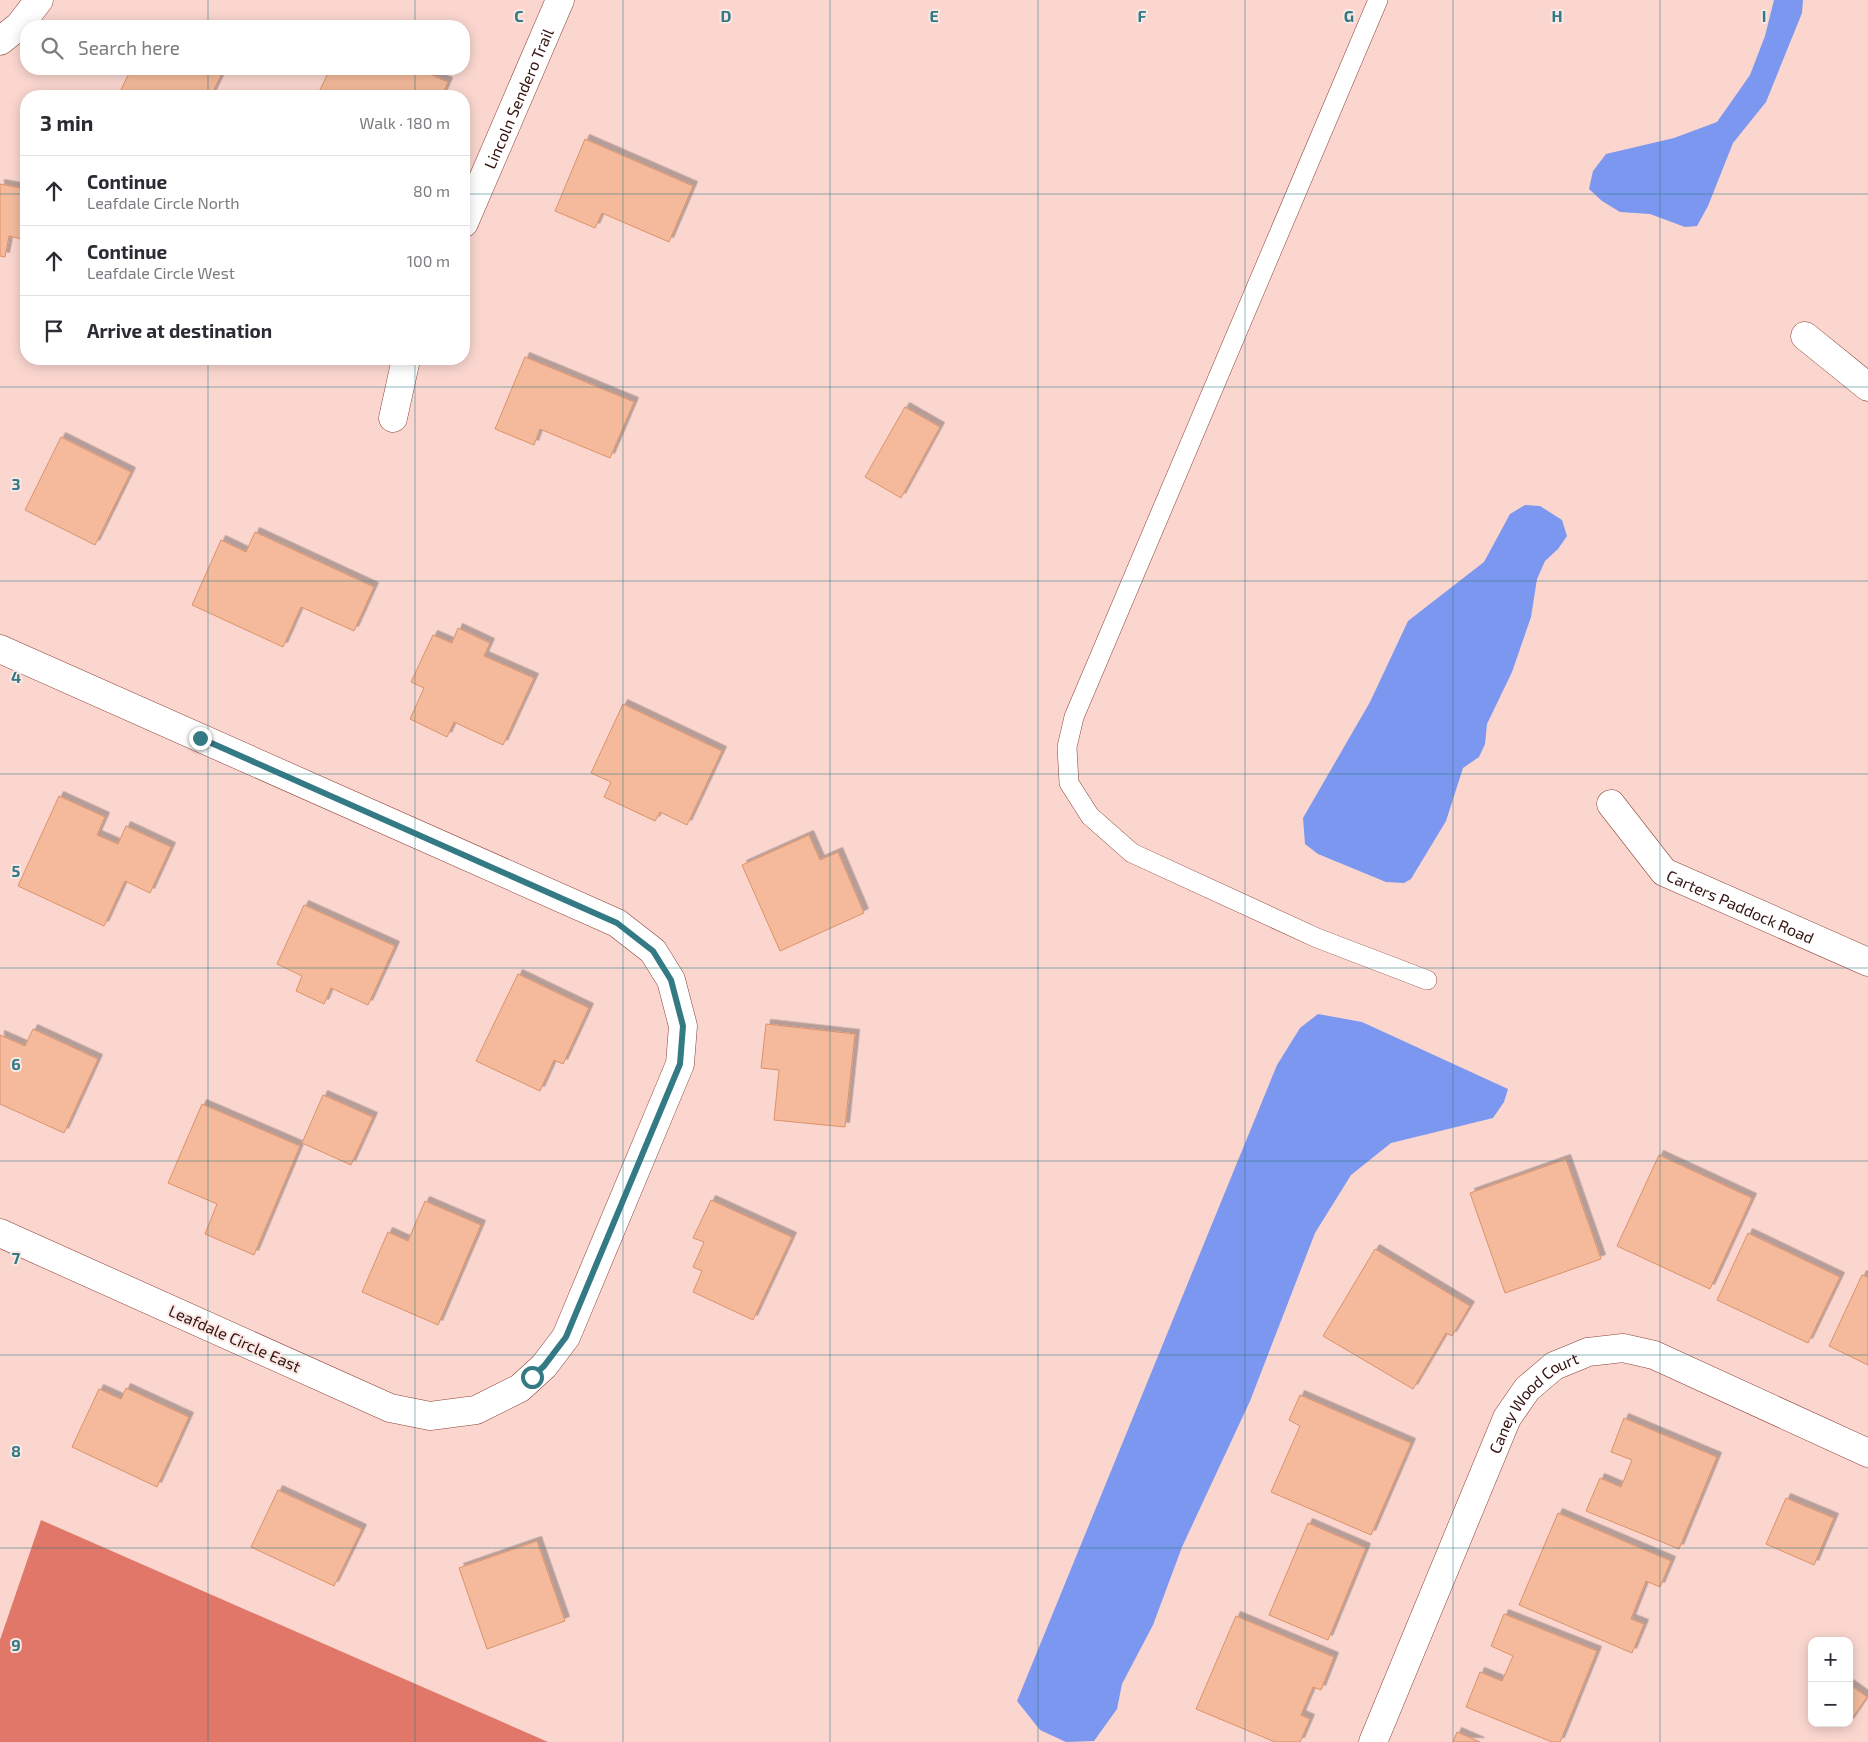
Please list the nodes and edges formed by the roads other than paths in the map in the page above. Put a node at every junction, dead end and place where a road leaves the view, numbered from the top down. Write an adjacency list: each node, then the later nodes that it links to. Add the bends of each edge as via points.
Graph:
1 (39, 0): 4 (street)
2 (560, 0): 7 (street, Lincoln Sendero Trail)
3 (1378, 0): 15 (lane, via 1074,717 1066,747 1069,783 1090,816 1132,853 1317,938)
4 (24, 20)
5 (20, 25): 6 (street)
6 (0, 41)
7 (470, 209)
8 (1805, 336): 10 (street)
9 (405, 365): 11 (street)
10 (1868, 387)
11 (393, 418)
12 (0, 649): 16 (street, Leafdale Circle East, via 617,923 653,951 671,980 683,1026 680,1064 566,1337 544,1366 520,1388 476,1410 430,1416 390,1408)
13 (1611, 804): 14 (street, Carters Paddock Road, via 1664,872)
14 (1868, 962)
15 (1427, 980)
16 (0, 1234)
17 (1868, 1453): 18 (street, Caney Wood Court, via 1654,1355 1622,1348 1588,1352 1554,1366 1527,1389 1507,1418)
18 (1373, 1742)

